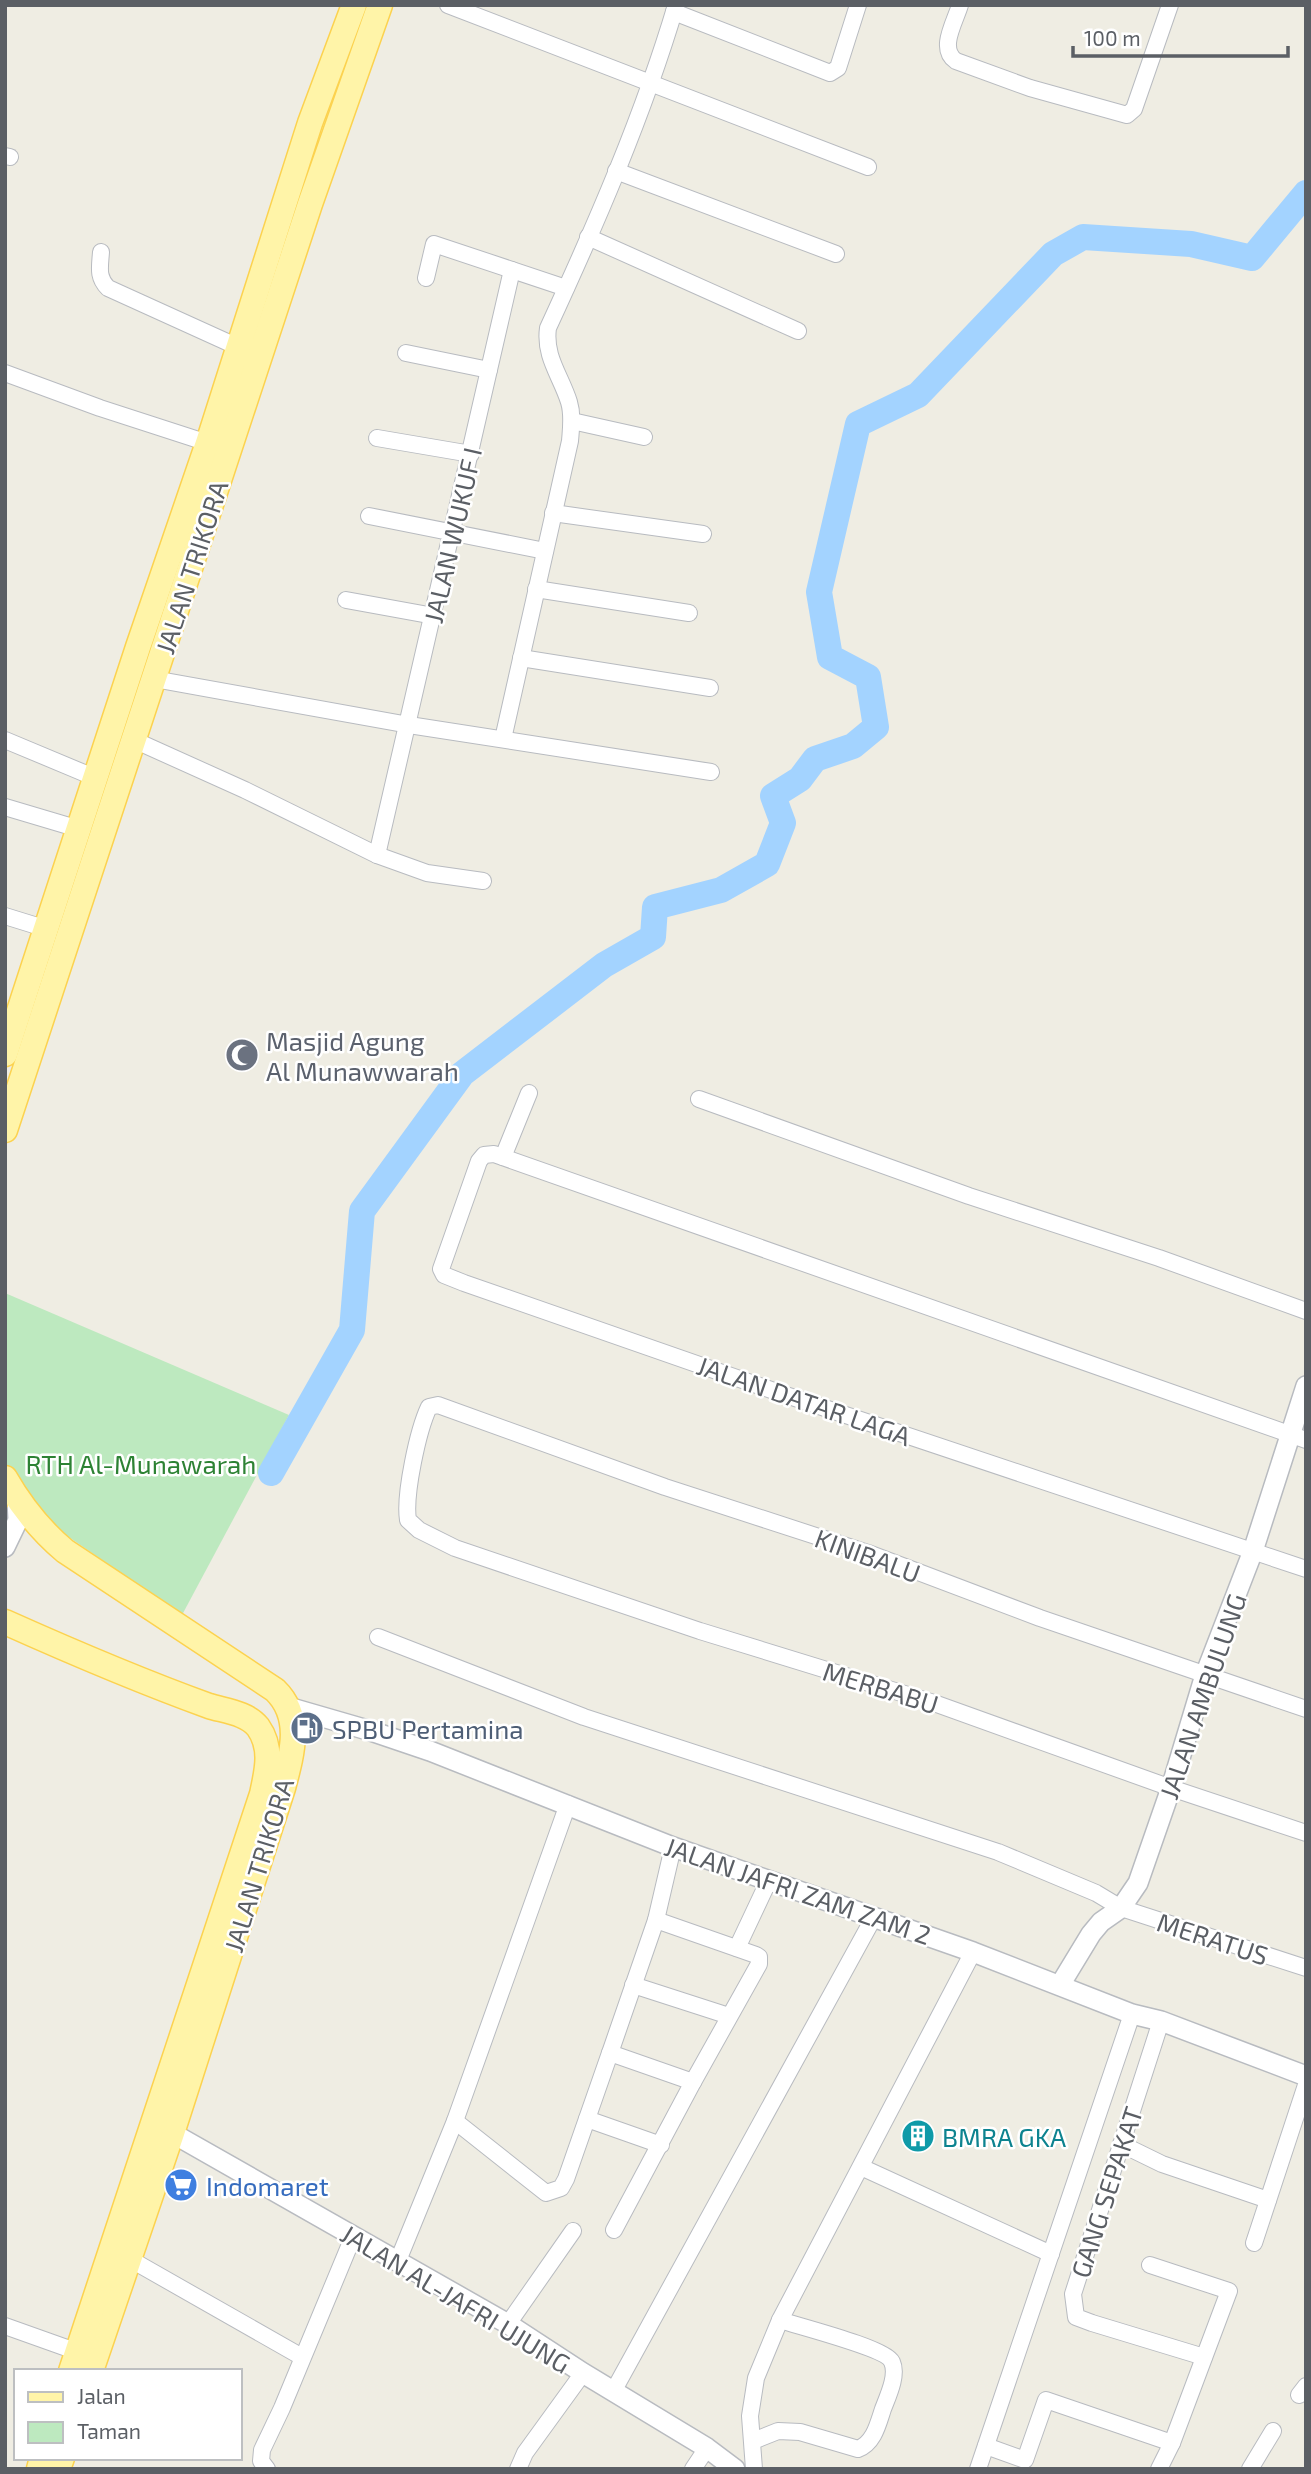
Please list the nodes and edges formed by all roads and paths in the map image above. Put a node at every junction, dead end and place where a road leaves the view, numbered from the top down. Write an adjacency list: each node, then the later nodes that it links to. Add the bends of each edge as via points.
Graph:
1 (354, 5): 18 (main road, JALAN TRIKORA, via 310,122)
2 (380, 5): 27 (main road, JALAN TRIKORA)
3 (448, 5): 8 (street)
4 (858, 5): 7 (street, via 835,72 828,73)
5 (960, 5): 6 (street, via 947,47 956,61 1127,115 1134,109)
6 (1170, 5)
7 (675, 8): 8 (street)
8 (650, 82): 9 (street); 10 (street)
9 (868, 167)
10 (616, 170): 11 (street); 13 (street)
11 (588, 237): 16 (street); 17 (street)
12 (102, 252): 18 (street, via 99,274 108,288)
13 (836, 254)
14 (512, 270): 15 (street, via 434,244); 16 (street); 20 (street, JALAN WUKUF I)
15 (426, 278)
16 (566, 288): 22 (street, via 546,340)
17 (798, 331)
18 (238, 347): 25 (main road, JALAN TRIKORA)
19 (406, 353): 20 (street)
20 (489, 370): 26 (street, JALAN WUKUF I)
21 (5, 373): 25 (street)
22 (572, 421): 23 (street); 28 (street)
23 (644, 437)
24 (377, 438): 26 (street)
25 (208, 443): 27 (main road, JALAN TRIKORA)
26 (471, 454): 30 (street, JALAN WUKUF I)
27 (199, 505): 38 (main road, JALAN TRIKORA); 45 (main road, JALAN TRIKORA, via 138,647)
28 (553, 513): 31 (street); 32 (street)
29 (369, 516): 30 (street)
30 (453, 531): 32 (street); 36 (street, JALAN WUKUF I)
31 (703, 534)
32 (545, 551): 33 (street)
33 (537, 589): 35 (street); 37 (street)
34 (346, 600): 36 (street)
35 (689, 613)
36 (433, 616): 40 (street, JALAN WUKUF I)
37 (521, 658): 39 (street); 41 (street)
38 (154, 679): 40 (street); 43 (main road, JALAN TRIKORA)
39 (710, 688)
40 (409, 724): 41 (street); 48 (street, JALAN WUKUF I)
41 (503, 739): 44 (street)
42 (5, 740): 45 (street)
43 (134, 740): 48 (street); 53 (main road, JALAN TRIKORA)
44 (711, 772)
45 (96, 778): 47 (main road, JALAN TRIKORA)
46 (5, 807): 47 (street)
47 (79, 830): 51 (main road, JALAN TRIKORA)
48 (377, 855): 49 (street, via 427,873)
49 (483, 881)
50 (5, 916): 51 (street)
51 (47, 929): 52 (main road, JALAN TRIKORA)
52 (5, 1054)
53 (15, 1070): 56 (main road, JALAN TRIKORA)
54 (528, 1093): 57 (street)
55 (699, 1099): 58 (street)
56 (5, 1130)
57 (503, 1157): 61 (street); 65 (street, JALAN DATAR LAGA, via 488,1154 479,1161 442,1265 446,1276)
58 (1306, 1311)
59 (1306, 1385): 61 (street, JALAN AMBULUNG)
60 (431, 1406): 69 (street, KINIBALU, via 868,1553); 72 (street, MERBABU, via 423,1422 407,1501 408,1520 419,1530 455,1548 700,1631 934,1703)
61 (1298, 1437): 65 (street, JALAN AMBULUNG)
62 (5, 1478): 63 (main road)
63 (18, 1500): 64 (street, via 18,1520); 70 (main road, via 65,1551 275,1689)
64 (5, 1547)
65 (1253, 1551): 66 (street, JALAN DATAR LAGA); 69 (street, JALAN AMBULUNG)
66 (1306, 1569)
67 (5, 1622): 85 (main road, JALAN TRIKORA, via 169,1691 243,1716 263,1735 269,1766)
68 (378, 1637): 77 (street, MERATUS, via 584,1717 998,1852)
69 (1205, 1675): 71 (street, KINIBALU); 72 (street, JALAN AMBULUNG)
70 (288, 1707): 73 (street, JALAN JAFRI ZAM ZAM 2, via 430,1751); 85 (main road, JALAN TRIKORA, via 293,1739 290,1760)
71 (1306, 1709)
72 (1171, 1788): 74 (street, MERBABU); 77 (street, JALAN AMBULUNG, via 1138,1883)
73 (568, 1804): 75 (street, JALAN JAFRI ZAM ZAM 2); 95 (street)
74 (1306, 1833)
75 (673, 1847): 76 (street, JALAN JAFRI ZAM ZAM 2); 79 (street)
76 (769, 1880): 78 (street, JALAN JAFRI ZAM ZAM 2); 80 (street)
77 (1121, 1908): 82 (street, MERATUS); 84 (street, JALAN AMBULUNG, via 1091,1934)
78 (874, 1917): 81 (street, JALAN JAFRI ZAM ZAM 2); 116 (street)
79 (656, 1920): 80 (street); 83 (street)
80 (737, 1948): 87 (street, via 760,1961)
81 (973, 1952): 84 (street, JALAN JAFRI ZAM ZAM 2); 99 (street)
82 (1306, 1968)
83 (633, 1985): 87 (street); 90 (street)
84 (1060, 1985): 86 (street, JALAN JAFRI ZAM ZAM 2)
85 (208, 1989): 88 (main road, JALAN TRIKORA)
86 (1132, 2014): 89 (street, JALAN JAFRI ZAM ZAM 2); 105 (street)
87 (729, 2016): 92 (street)
88 (199, 2018): 96 (main road, JALAN TRIKORA); 114 (main road, JALAN TRIKORA)
89 (1161, 2021): 91 (street, JALAN JAFRI ZAM ZAM 2); 97 (street, GANG SEPAKAT)
90 (610, 2053): 92 (street); 94 (street)
91 (1306, 2076)
92 (693, 2082): 98 (street)
93 (1306, 2085): 100 (street)
94 (587, 2119): 95 (street, via 566,2179 561,2188 546,2193); 98 (street)
95 (455, 2121): 107 (street)
96 (172, 2133): 103 (street, JALAN AL-JAFRI UJUNG); 106 (main road, JALAN TRIKORA)
97 (1121, 2144): 100 (street, via 1162,2164); 113 (street, GANG SEPAKAT, via 1073,2294 1076,2317)
98 (662, 2145): 101 (street)
99 (861, 2167): 105 (street); 109 (street)
100 (1268, 2200): 104 (street)
101 (614, 2230)
102 (573, 2231): 110 (street)
103 (353, 2237): 107 (street, JALAN AL-JAFRI UJUNG); 112 (street)
104 (1254, 2243)
105 (1051, 2254): 120 (street)
106 (128, 2258): 112 (street); 114 (main road, JALAN TRIKORA)
107 (397, 2263): 110 (street, JALAN AL-JAFRI UJUNG)
108 (1150, 2265): 113 (street, via 1229,2291)
109 (780, 2320): 118 (street, via 756,2378 750,2416); 118 (street, via 887,2357 893,2377 876,2430 862,2448 800,2432 778,2431)
110 (508, 2324): 115 (street, JALAN AL-JAFRI UJUNG)
111 (5, 2326): 114 (street)
112 (302, 2357): 122 (street, via 262,2450 261,2461)
113 (1204, 2357): 119 (street)
114 (80, 2364)
115 (583, 2373): 116 (street, JALAN AL-JAFRI UJUNG); 123 (street)
116 (614, 2390): 121 (street, JALAN AL-JAFRI UJUNG)
117 (1273, 2431): 129 (street)
118 (753, 2441): 126 (street)
119 (1172, 2443): 120 (street, via 1046,2400 1025,2460); 128 (street)
120 (986, 2446): 127 (street)
121 (707, 2448): 124 (street); 125 (street, JALAN AL-JAFRI UJUNG)
122 (267, 2469)
123 (516, 2469)
124 (693, 2469)
125 (735, 2469)
126 (754, 2469)
127 (978, 2469)
128 (1160, 2469)
129 (1250, 2469)

